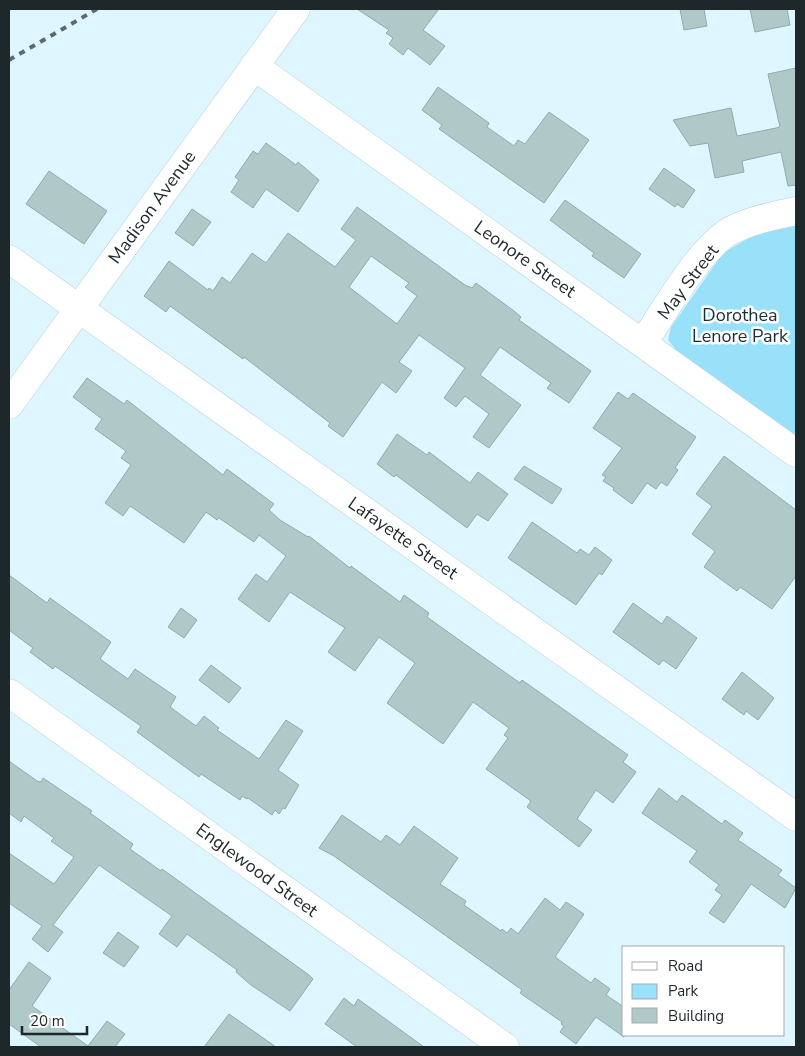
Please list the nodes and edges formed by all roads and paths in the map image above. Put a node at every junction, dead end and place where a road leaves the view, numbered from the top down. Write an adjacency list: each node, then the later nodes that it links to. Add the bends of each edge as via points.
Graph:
1 (296, 9): 2 (street, Madison Avenue)
2 (254, 66): 5 (street, Madison Avenue); 6 (street, Leonore Street)
3 (796, 211): 6 (street, May Street, via 753,221 719,240)
4 (9, 259): 5 (street, Lafayette Street)
5 (78, 308): 7 (street, Madison Avenue); 10 (street, Lafayette Street)
6 (643, 343): 8 (street, Leonore Street)
7 (9, 406)
8 (796, 453)
9 (9, 693): 11 (street, Englewood Street)
10 (796, 817)
11 (505, 1047)

